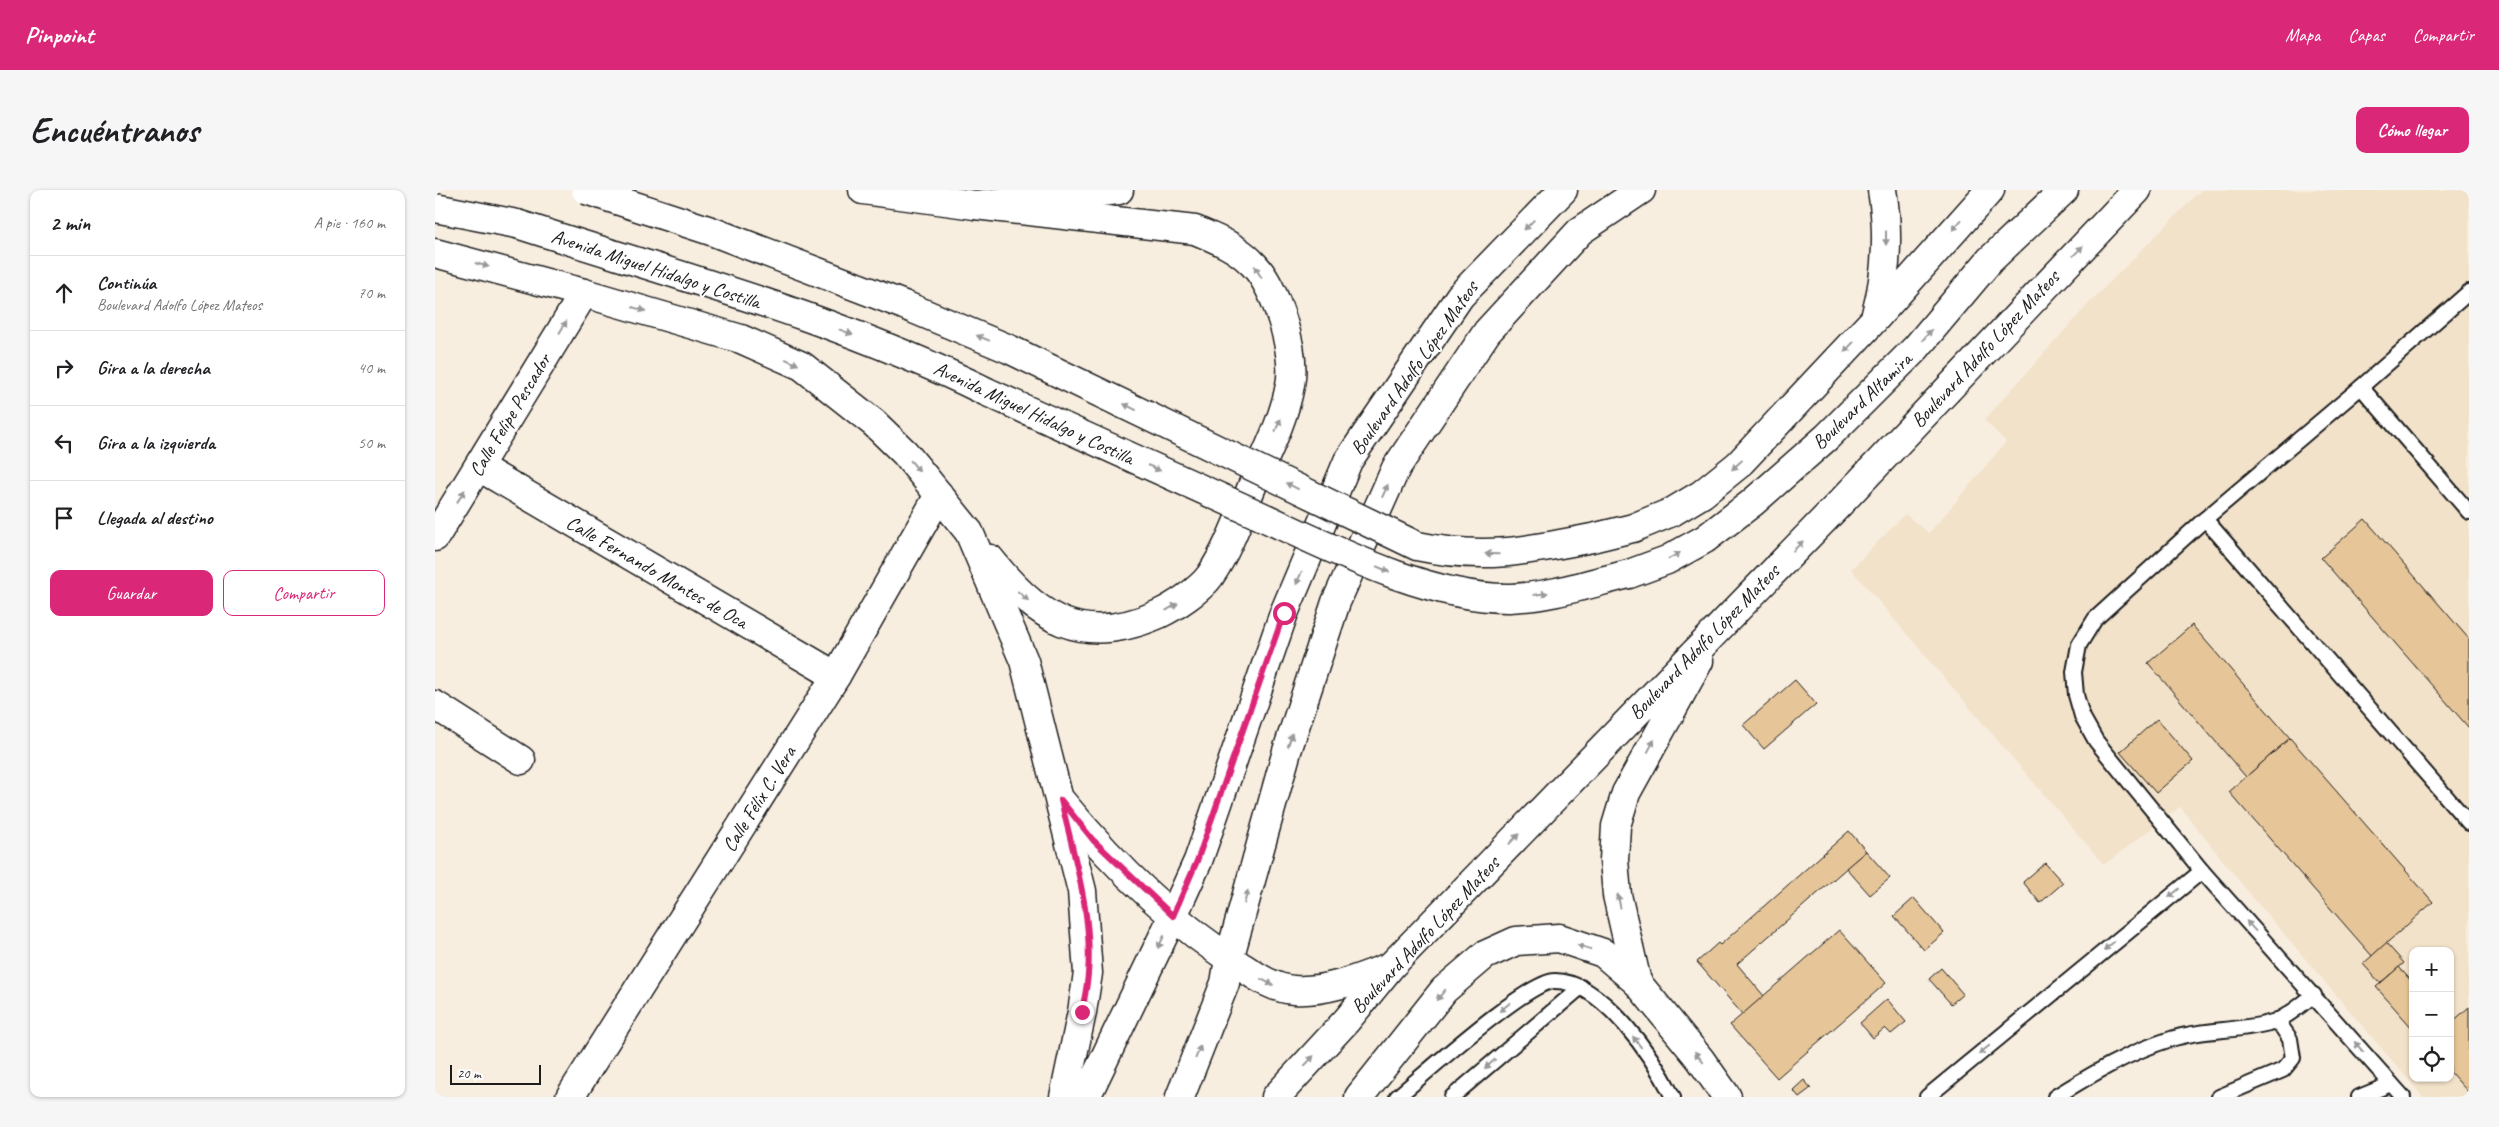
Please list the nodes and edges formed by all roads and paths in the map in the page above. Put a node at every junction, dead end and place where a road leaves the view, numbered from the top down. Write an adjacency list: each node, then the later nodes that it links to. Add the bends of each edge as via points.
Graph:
1 (586, 190): 15 (main road, one-way to 1, bridge, via 1738,465 1703,494 1672,512 1633,528 1592,538 1503,554 1450,553 1417,546 1009,349 711,231)
2 (863, 190): 10 (main road)
3 (1119, 190): 10 (main road)
4 (1563, 190): 31 (main road, Boulevard Adolfo López Mateos, one-way to 31, via 1461,296 1348,461 1284,613 1197,861)
5 (1641, 190): 32 (main road, one-way to 5, via 1287,751 1336,602 1396,468 1487,332 1580,231)
6 (1882, 190): 15 (main road, one-way to 15, via 1887,251)
7 (1990, 190): 15 (main road, one-way to 15)
8 (2064, 190): 23 (main road, Boulevard Altamira, one-way to 8, via 1667,560 1705,539 1753,503 1819,444 1916,348 1990,260)
9 (2137, 190): 24 (main road, Boulevard Adolfo López Mateos, one-way to 9)
10 (975, 205): 21 (main road, one-way to 10, via 1008,583 1043,613 1062,622 1094,630 1147,619 1173,608 1209,578 1228,544 1284,410 1291,383 1291,351 1284,322 1253,263 1228,244 1195,230)
11 (435, 208): 23 (main road, Avenida Miguel Hidalgo y Costilla, one-way to 23, bridge, via 517,224 762,302 932,365 1407,580 1475,595 1511,598)
12 (435, 253): 13 (main road, one-way to 13)
13 (584, 292): 17 (main road, Calle Felipe Pescador, one-way to 13); 18 (main road, one-way to 18, via 741,339 802,366 874,423 905,453)
14 (2469, 292): 16 (lane)
15 (1874, 320)
16 (2361, 387): 19 (lane); 20 (lane)
17 (479, 468): 22 (main road, Calle Felipe Pescador, one-way to 17); 25 (main road, Calle Fernando Montes de Oca)
18 (939, 495): 21 (main road); 25 (main road, Calle Félix C. Vera)
19 (2469, 512)
20 (2205, 519): 29 (lane); 30 (lane, via 2095,619 2079,644 2074,672 2082,716 2096,741)
21 (969, 532): 28 (main road, via 1024,661)
22 (435, 537)
23 (1629, 574)
24 (1719, 626): 33 (main road, Boulevard Adolfo López Mateos, one-way to 24); 34 (main road, one-way to 24, via 1617,895 1616,826 1626,793)
25 (836, 676): 39 (main road, Calle Félix C. Vera)
26 (435, 705): 27 (main road)
27 (521, 760)
28 (1061, 800): 31 (main road, via 1093,840); 40 (main road, via 1082,891 1088,973)
29 (2469, 823)
30 (2202, 871): 36 (lane, one-way to 30); 49 (lane, one-way to 49)
31 (1173, 916): 32 (main road); 41 (main road, Boulevard Adolfo López Mateos, one-way to 41)
32 (1229, 959): 33 (main road, one-way to 33, via 1274,986 1293,990 1340,986); 42 (main road, one-way to 32, via 1225,983)
33 (1391, 966): 43 (main road, Boulevard Adolfo López Mateos, one-way to 33, via 1347,1020)
34 (1637, 982): 44 (main road, one-way to 44, via 1603,953 1559,938 1516,941 1485,955 1444,990); 48 (main road, one-way to 34)
35 (1581, 987): 45 (lane, one-way to 45, via 1556,981 1534,988 1510,1003); 46 (lane, one-way to 46); 47 (lane, one-way to 35, via 1662,1076 1620,1020)
36 (2314, 995): 37 (lane); 38 (lane, one-way to 36)
37 (2277, 1020): 50 (lane, via 2173,1038 2107,1065); 51 (lane, via 2290,1039 2293,1058 2283,1070)
38 (2391, 1084): 52 (lane); 53 (lane)
39 (569, 1097)
40 (1064, 1097)
41 (1086, 1097)
42 (1180, 1097)
43 (1276, 1097)
44 (1359, 1097)
45 (1397, 1097)
46 (1451, 1097)
47 (1673, 1097)
48 (1727, 1097)
49 (1927, 1097)
50 (2055, 1097)
51 (2219, 1097)
52 (2359, 1097)
53 (2403, 1097)

